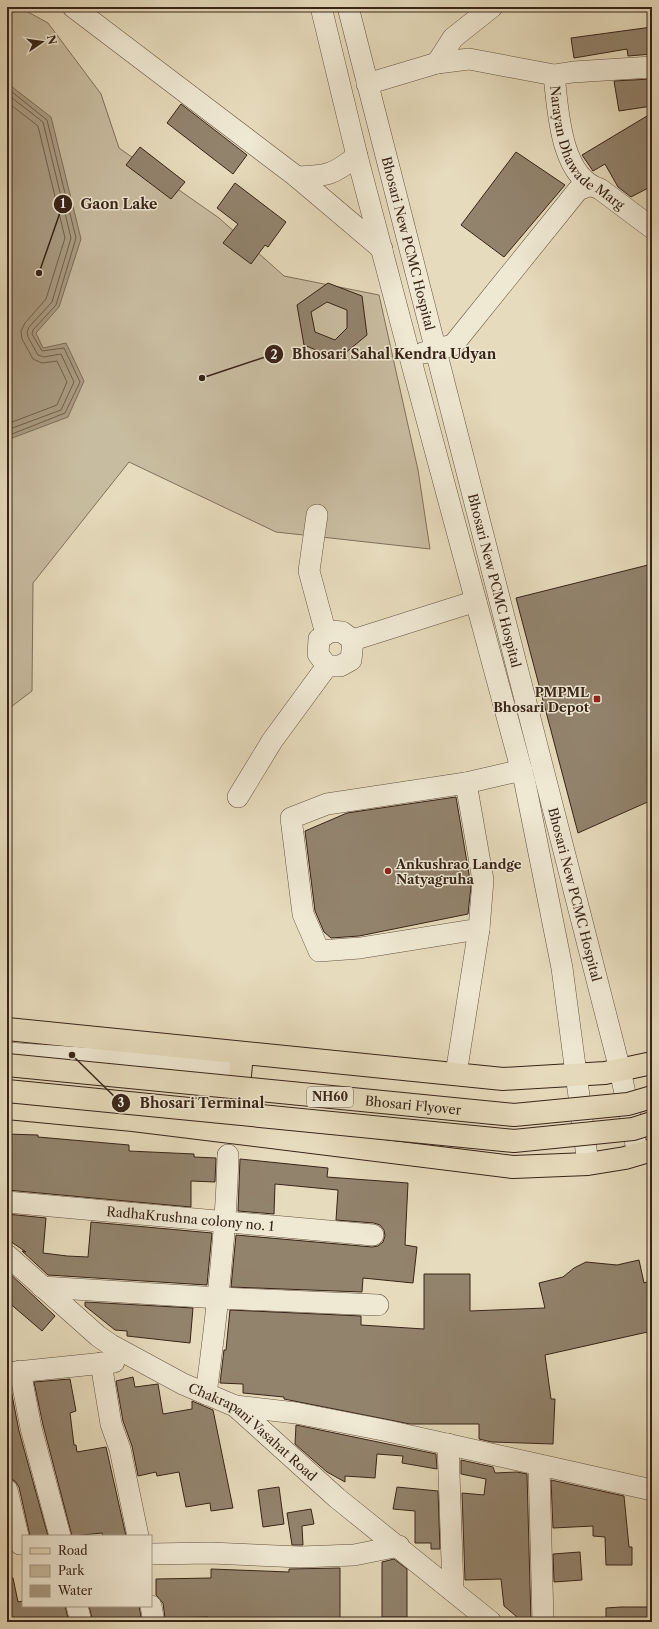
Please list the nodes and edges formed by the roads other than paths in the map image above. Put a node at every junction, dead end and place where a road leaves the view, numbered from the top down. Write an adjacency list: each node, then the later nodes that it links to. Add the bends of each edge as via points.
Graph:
1 (73, 7): 11 (street)
2 (321, 7): 9 (street, Bhosari New PCMC Hospital)
3 (348, 7): 8 (street, Bhosari New PCMC Hospital)
4 (492, 7): 5 (street, via 453,38)
5 (437, 63): 7 (street, via 469,59); 8 (street)
6 (652, 67): 7 (street, Narayan Dhawade Marg)
7 (554, 75): 12 (street, Narayan Dhawade Marg, via 558,118 564,145 572,164)
8 (367, 84): 10 (street, Bhosari New PCMC Hospital)
9 (359, 164): 10 (street); 11 (street, via 325,176); 14 (street, Bhosari New PCMC Hospital)
10 (388, 165): 13 (street, Bhosari New PCMC Hospital)
11 (297, 177): 16 (street)
12 (589, 186): 15 (street, Narayan Dhawade Marg, via 600,189); 17 (street, via 578,190 453,345)
13 (401, 215): 14 (street); 17 (street, Bhosari New PCMC Hospital)
14 (375, 222): 16 (street, Bhosari New PCMC Hospital)
15 (652, 228)
16 (382, 249): 18 (street, Bhosari New PCMC Hospital)
17 (436, 350): 18 (street); 33 (street, Bhosari New PCMC Hospital)
18 (410, 357): 20 (street, Bhosari New PCMC Hospital)
19 (317, 515): 21 (street, via 309,571)
20 (476, 600): 22 (street); 24 (street, Bhosari New PCMC Hospital)
21 (326, 634): 22 (street, via 331,631 342,632); 23 (street, via 319,638 318,654)
22 (353, 640): 23 (street, via 351,660 340,666)
23 (327, 666): 26 (street, via 272,741)
24 (522, 770): 25 (street); 35 (street, Bhosari New PCMC Hospital, via 567,996)
25 (466, 783): 27 (street, via 483,880); 27 (street, via 327,804 291,818 303,914 319,951 360,948)
26 (238, 796)
27 (479, 929): 34 (street)
28 (7, 1029): 30 (main road)
29 (7, 1054): 30 (street, via 160,1063)
30 (241, 1062): 34 (main road); 40 (main road)
31 (652, 1063): 33 (main road)
32 (7, 1065): 37 (main road, Bhosari Flyover / NH60, bridge, via 514,1115 628,1104)
33 (620, 1070): 35 (main road); 41 (street, Bhosari New PCMC Hospital)
34 (456, 1074): 35 (main road, via 503,1079)
35 (575, 1075): 43 (street, Bhosari New PCMC Hospital)
36 (7, 1091): 39 (main road, Bhosari Flyover / NH60, bridge, via 514,1141 633,1129)
37 (652, 1097)
38 (7, 1108): 40 (main road)
39 (652, 1123)
40 (235, 1132): 43 (main road, via 513,1167)
41 (645, 1152): 43 (main road)
42 (228, 1156): 45 (street)
43 (588, 1164)
44 (7, 1202): 45 (street, RadhaKrushna colony no. 1)
45 (226, 1221): 46 (street, RadhaKrushna colony no. 1); 49 (street)
46 (373, 1235)
47 (7, 1255): 48 (street, Chakrapani Vasahat Road)
48 (42, 1287): 49 (street); 51 (street, Chakrapani Vasahat Road, via 98,1336)
49 (219, 1298): 50 (street); 54 (street)
50 (378, 1305)
51 (141, 1360): 52 (street); 54 (street, Chakrapani Vasahat Road)
52 (101, 1363): 53 (street); 61 (street, via 111,1424 120,1449)
53 (13, 1372): 60 (street)
54 (206, 1394): 55 (street, Chakrapani Vasahat Road)
55 (235, 1406): 56 (street, via 296,1413); 63 (street, Chakrapani Vasahat Road, via 337,1498)
56 (448, 1444): 57 (street); 65 (street)
57 (539, 1466): 59 (street); 71 (street)
58 (7, 1490): 62 (street)
59 (652, 1490)
60 (60, 1535)
61 (138, 1535)
62 (20, 1544)
63 (399, 1546): 64 (street, via 354,1555 300,1558 210,1553); 65 (street, Chakrapani Vasahat Road)
64 (152, 1554)
65 (453, 1590): 70 (street, Chakrapani Vasahat Road)
66 (77, 1607): 68 (street)
67 (151, 1607): 69 (street)
68 (81, 1622)
69 (154, 1622)
70 (491, 1622)
71 (543, 1622)

